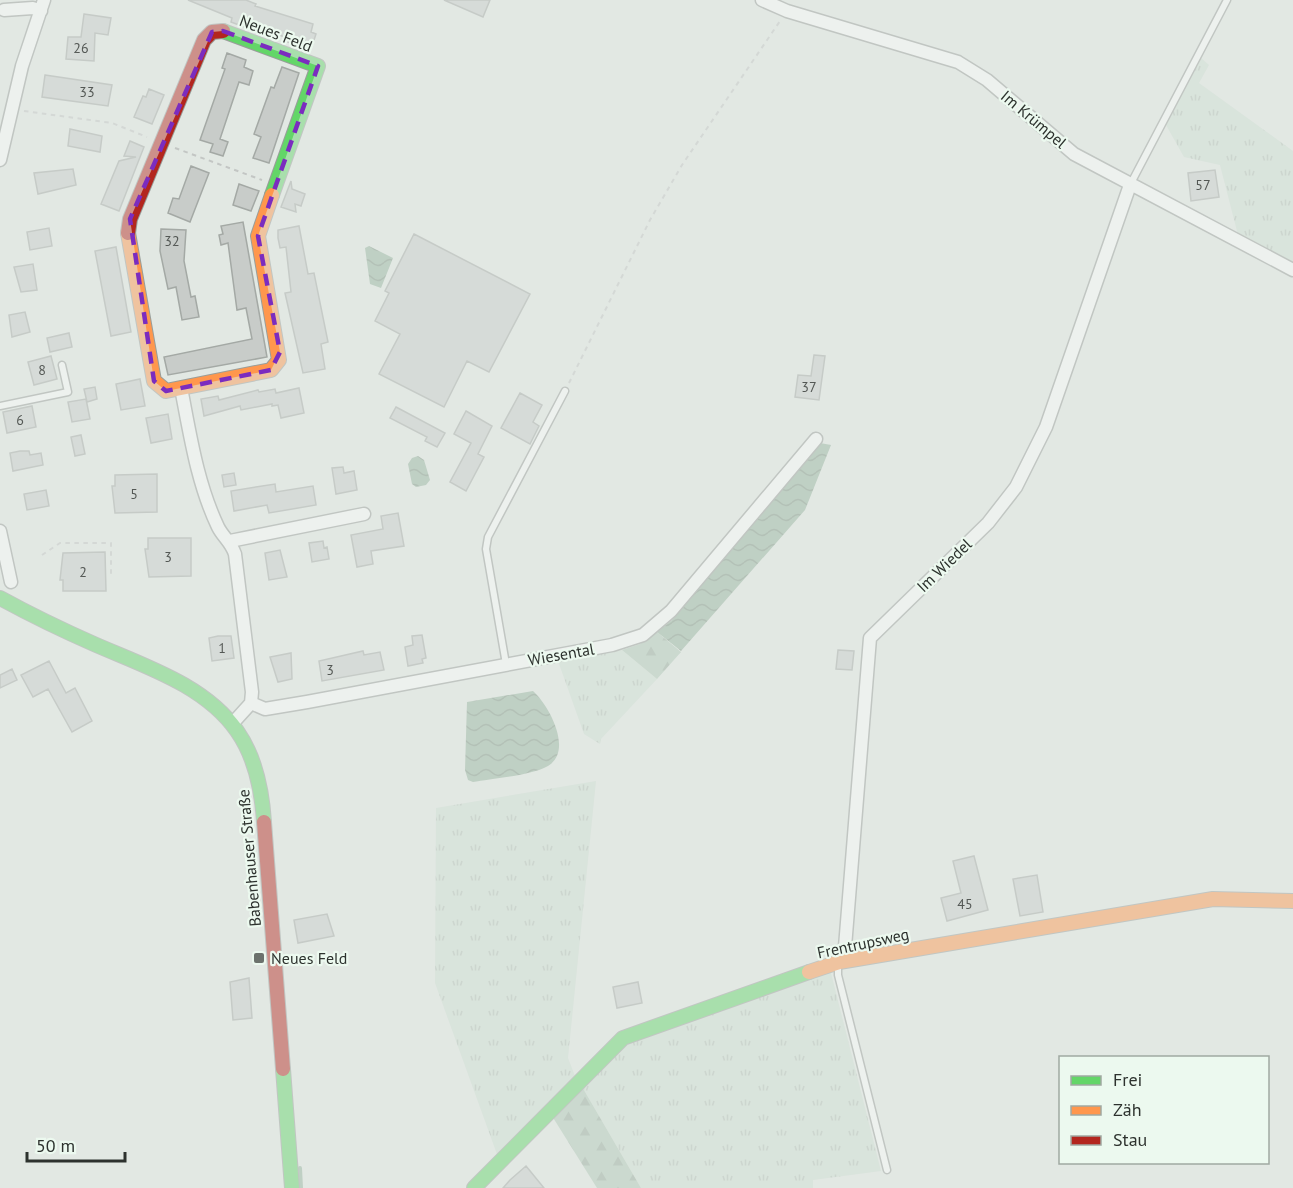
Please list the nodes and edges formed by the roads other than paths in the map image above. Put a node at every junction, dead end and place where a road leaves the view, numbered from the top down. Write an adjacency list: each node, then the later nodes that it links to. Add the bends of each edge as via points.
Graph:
1 (762, 0): 6 (street, Im Krümpel, via 958,62 987,80 1074,154)
2 (1227, 0): 6 (lane)
3 (43, 5): 4 (street); 5 (street, via 11,109)
4 (4, 10)
5 (0, 160)
6 (1130, 185): 7 (street, Im Krümpel); 22 (street, Im Wiedel, via 1046,427 1016,487 988,523 870,638 845,947)
7 (1293, 270)
8 (62, 365): 11 (lane, via 68,392)
9 (181, 388): 9 (street, Neues Feld, via 166,391 154,381 128,235 130,219 204,40 212,32 223,31 318,66 258,236 279,360 271,370); 15 (street, via 203,487 219,529)
10 (565, 391): 18 (lane, via 488,537 486,549)
11 (0, 406)
12 (816, 439): 18 (street, Wiesental, via 671,611 643,635 612,645)
13 (364, 514): 15 (street)
14 (0, 531): 16 (street)
15 (230, 541): 19 (street, via 252,692)
16 (11, 582)
17 (0, 598): 20 (street, Babenhauser Straße, via 182,686 207,700)
18 (506, 663): 19 (street, Wiesental, via 265,709)
19 (250, 703): 20 (street)
20 (232, 724): 24 (street, Babenhauser Straße, via 253,758 261,790)
21 (1293, 901): 22 (street, Frentrupsweg, via 1213,899)
22 (839, 962): 23 (lane, via 838,975); 25 (street, Frentrupsweg, via 623,1038)
23 (887, 1170)
24 (292, 1188)
25 (474, 1188)

